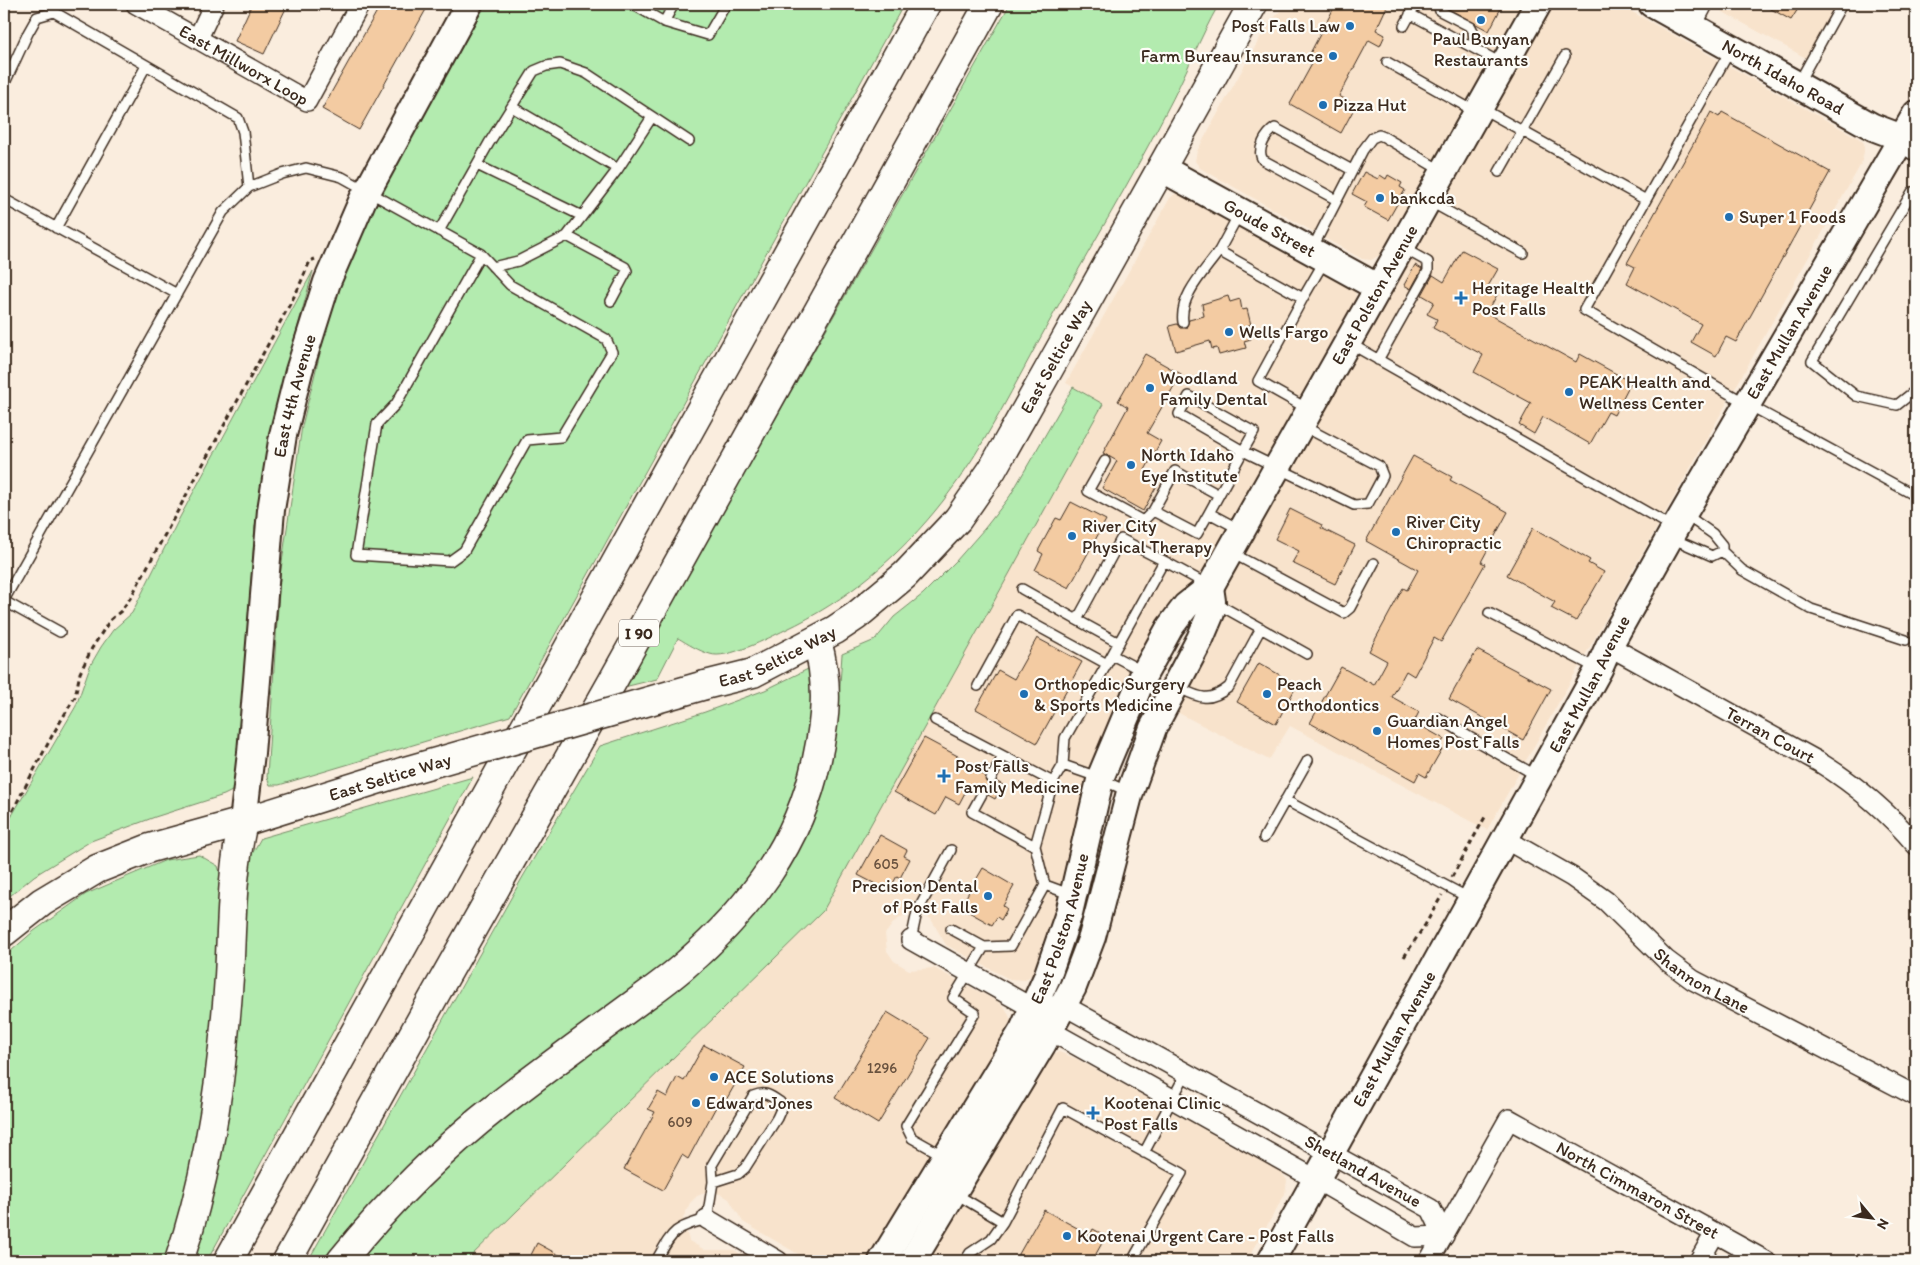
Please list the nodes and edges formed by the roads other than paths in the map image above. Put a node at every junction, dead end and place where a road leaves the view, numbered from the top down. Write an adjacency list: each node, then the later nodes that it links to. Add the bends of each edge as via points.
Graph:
1 (136, 4): 20 (street, East Millworx Loop)
2 (214, 4): 20 (street)
3 (360, 4): 20 (street, East Millworx Loop, via 307,100)
4 (469, 4): 43 (street, East 4th Avenue)
5 (632, 4): 18 (lane)
6 (674, 4): 18 (lane)
7 (726, 4): 18 (lane, via 708,35)
8 (926, 4): 142 (main road)
9 (989, 4): 143 (main road, I 90)
10 (1253, 4): 37 (main road, East Seltice Way)
11 (1416, 4): 16 (lane)
12 (1438, 4): 21 (lane, via 1440,10 1470,28)
13 (1538, 4): 25 (street, East Polston Avenue)
14 (1652, 4): 17 (street, North Idaho Road)
15 (1842, 4): 28 (lane)
16 (1410, 14): 19 (lane); 21 (lane)
17 (1697, 14): 22 (street, North Idaho Road)
18 (664, 22)
19 (1404, 26)
20 (198, 38)
21 (1475, 48): 25 (lane)
22 (1732, 48): 28 (street, North Idaho Road); 48 (lane)
23 (1565, 56): 33 (lane)
24 (1387, 62): 30 (lane)
25 (1503, 64): 30 (street, East Polston Avenue)
26 (146, 66): 27 (lane, via 54,12 37,17); 42 (lane, via 238,118 243,132); 51 (lane)
27 (4, 85)
28 (1798, 85): 35 (street, North Idaho Road)
29 (512, 107): 32 (lane, via 534,71 560,64 586,73); 36 (lane); 38 (lane)
30 (1478, 109): 33 (lane); 40 (street, East Polston Avenue)
31 (1916, 114): 35 (street, East Mullan Avenue)
32 (652, 117): 34 (lane); 38 (lane)
33 (1522, 131): 41 (lane); 48 (lane)
34 (689, 141)
35 (1909, 143): 68 (street, East Mullan Avenue)
36 (477, 164): 50 (lane); 52 (lane)
37 (1161, 168): 49 (street, Goude Street); 90 (main road, East Seltice Way, via 992,470 958,519 892,587)
38 (618, 169): 50 (lane)
39 (1352, 170): 40 (lane, via 1363,150 1378,135); 46 (lane); 46 (lane, via 1275,128 1269,132 1260,150 1263,160)
40 (1442, 171): 47 (street, East Polston Avenue)
41 (1499, 172)
42 (249, 187): 43 (lane, via 306,168 342,177); 61 (lane, via 223,212)
43 (367, 190): 52 (lane); 111 (street, East 4th Avenue, via 325,290 299,370 283,435 267,548)
44 (1916, 195): 67 (lane, via 1912,192 1812,361 1856,396 1897,405)
45 (4, 199): 51 (lane)
46 (1337, 200): 58 (lane)
47 (1426, 200): 54 (street, East Polston Avenue); 56 (lane)
48 (1646, 200): 68 (lane, via 1584,310)
49 (1240, 212): 55 (lane); 58 (street, Goude Street)
50 (582, 216): 53 (lane)
51 (56, 228): 61 (lane)
52 (439, 231): 57 (lane)
53 (567, 236): 59 (lane, via 518,261); 63 (lane, via 625,267)
54 (1400, 246): 60 (street, East Polston Avenue); 66 (lane, via 1428,262 1428,271)
55 (1219, 250): 62 (lane); 64 (lane, via 1191,290 1182,309)
56 (1522, 253)
57 (480, 254): 59 (lane); 59 (lane, via 396,404 377,424 356,555 450,561 464,551 527,440 561,437 612,352 606,339 510,285)
58 (1319, 255): 60 (street, Goude Street); 62 (lane)
59 (493, 267)
60 (1378, 287): 65 (street, East Polston Avenue)
61 (176, 294): 84 (lane)
62 (1303, 298): 69 (lane, via 1258,381)
63 (611, 300)
64 (1183, 322)
65 (1347, 342): 66 (lane); 69 (street, East Polston Avenue)
66 (1378, 360): 77 (lane)
67 (1916, 390)
68 (1747, 404): 74 (lane); 77 (street, East Mullan Avenue)
69 (1305, 417): 72 (street, East Polston Avenue); 72 (lane, via 1379,466 1383,476 1368,504 1354,505)
70 (1243, 451): 70 (lane, via 1179,414 1189,396 1254,432); 72 (lane); 73 (lane)
71 (1105, 461): 75 (lane, via 1088,491 1143,521)
72 (1276, 468): 78 (street, East Polston Avenue)
73 (1219, 494): 75 (lane, via 1175,471); 76 (lane)
74 (1916, 496)
75 (1153, 511): 76 (lane, via 1197,534)
76 (1209, 513): 78 (lane)
77 (1676, 526): 79 (lane, via 1712,556); 79 (lane, via 1713,534 1722,545); 94 (street, East Mullan Avenue)
78 (1236, 541): 81 (lane, via 1344,613 1350,608); 83 (street, East Polston Avenue)
79 (1722, 551): 89 (lane, via 1742,570 1811,609)
80 (1164, 561): 83 (lane); 86 (lane, via 1121,539); 91 (lane)
81 (1374, 563)
82 (1022, 589): 86 (lane)
83 (1211, 594): 87 (lane); 96 (street, East Polston Avenue, via 1186,606 1170,627); 98 (street, East Polston Avenue, via 1210,613 1200,639)
84 (4, 600): 88 (lane)
85 (1489, 614): 94 (lane)
86 (1078, 620): 91 (lane)
87 (1261, 628): 92 (lane); 98 (lane, via 1222,693 1196,697)
88 (60, 632)
89 (1906, 640)
90 (817, 641): 111 (main road, East Seltice Way, bridge, via 753,673 402,772); 144 (main road, via 825,682 823,732 806,801 788,842 766,878 739,912 684,966 455,1141 391,1203)
91 (1119, 644): 93 (lane)
92 (1307, 654)
93 (1112, 655): 95 (lane); 96 (lane)
94 (1604, 658): 104 (street, East Mullan Avenue); 114 (street, Terran Court, via 1819,762 1871,799 1898,823)
95 (1107, 664): 97 (lane, via 1017,615); 103 (lane, via 1065,738)
96 (1145, 672): 106 (street, East Polston Avenue)
97 (978, 686)
98 (1175, 686): 109 (street, East Polston Avenue, via 1153,728)
99 (1439, 718): 104 (lane)
100 (935, 720): 101 (lane)
101 (1003, 756): 105 (lane); 107 (lane)
102 (1308, 760): 110 (lane)
103 (1062, 765): 106 (lane); 107 (lane)
104 (1539, 777): 113 (street, East Mullan Avenue)
105 (991, 779)
106 (1100, 779): 109 (lane); 118 (street, East Polston Avenue)
107 (1053, 782): 115 (lane)
108 (983, 792): 115 (lane, via 972,812)
109 (1130, 792): 125 (street, East Polston Avenue, via 1092,937)
110 (1286, 800): 112 (lane); 119 (lane)
111 (243, 822): 121 (main road, East Seltice Way, via 150,848 97,869 42,902); 141 (main road, via 232,882 228,978 218,1084 198,1189)
112 (1264, 838)
113 (1505, 839): 119 (street, East Mullan Avenue); 129 (street, Shannon Lane, via 1572,877 1606,901 1666,960 1693,980)
114 (1916, 845)
115 (1035, 846): 117 (lane)
116 (951, 850): 122 (lane, via 917,912)
117 (1045, 885): 118 (lane); 123 (lane, via 1011,946)
118 (1073, 895): 126 (street, East Polston Avenue)
119 (1471, 900): 132 (street, East Mullan Avenue)
120 (951, 929): 123 (lane)
121 (4, 932)
122 (911, 940): 124 (street)
123 (984, 947): 124 (lane)
124 (970, 972): 126 (street); 133 (lane, via 953,998 975,1013 906,1126 912,1138)
125 (1063, 1005): 126 (street); 127 (street, East Polston Avenue); 128 (street, Shetland Avenue)
126 (1034, 1009): 127 (street, Shetland Avenue); 133 (street, East Polston Avenue)
127 (1049, 1030): 130 (street, Shetland Avenue); 136 (street, East Polston Avenue)
128 (1186, 1073): 130 (lane); 132 (street, Shetland Avenue)
129 (1916, 1096)
130 (1172, 1099): 131 (lane); 134 (street, Shetland Avenue)
131 (1144, 1153): 138 (lane, via 1063,1108); 150 (lane, via 1182,1173)
132 (1331, 1153): 134 (street, East Mullan Avenue); 140 (street, Shetland Avenue, via 1431,1209)
133 (946, 1157): 136 (street, East Polston Avenue)
134 (1317, 1180): 140 (street, Shetland Avenue, via 1415,1237); 151 (street, East Mullan Avenue)
135 (713, 1182): 135 (lane, via 715,1158 753,1096 761,1093 780,1102 777,1118 745,1168 738,1174); 137 (lane)
136 (943, 1187): 138 (lane); 147 (street, East Polston Avenue); 148 (street, East Polston Avenue)
137 (707, 1219): 145 (lane, via 685,1225 673,1233); 146 (street)
138 (1003, 1222): 149 (lane, via 991,1239)
139 (1715, 1233): 140 (street, North Cimmaron Street, via 1509,1119); 153 (street); 154 (street, North Cimmaron Street)
140 (1444, 1236): 152 (street)
141 (179, 1261)
142 (228, 1261)
143 (286, 1261)
144 (341, 1261)
145 (656, 1261)
146 (778, 1261)
147 (882, 1261)
148 (912, 1261)
149 (965, 1261)
150 (1132, 1261)
151 (1271, 1261)
152 (1429, 1261)
153 (1699, 1261)
154 (1766, 1261)

